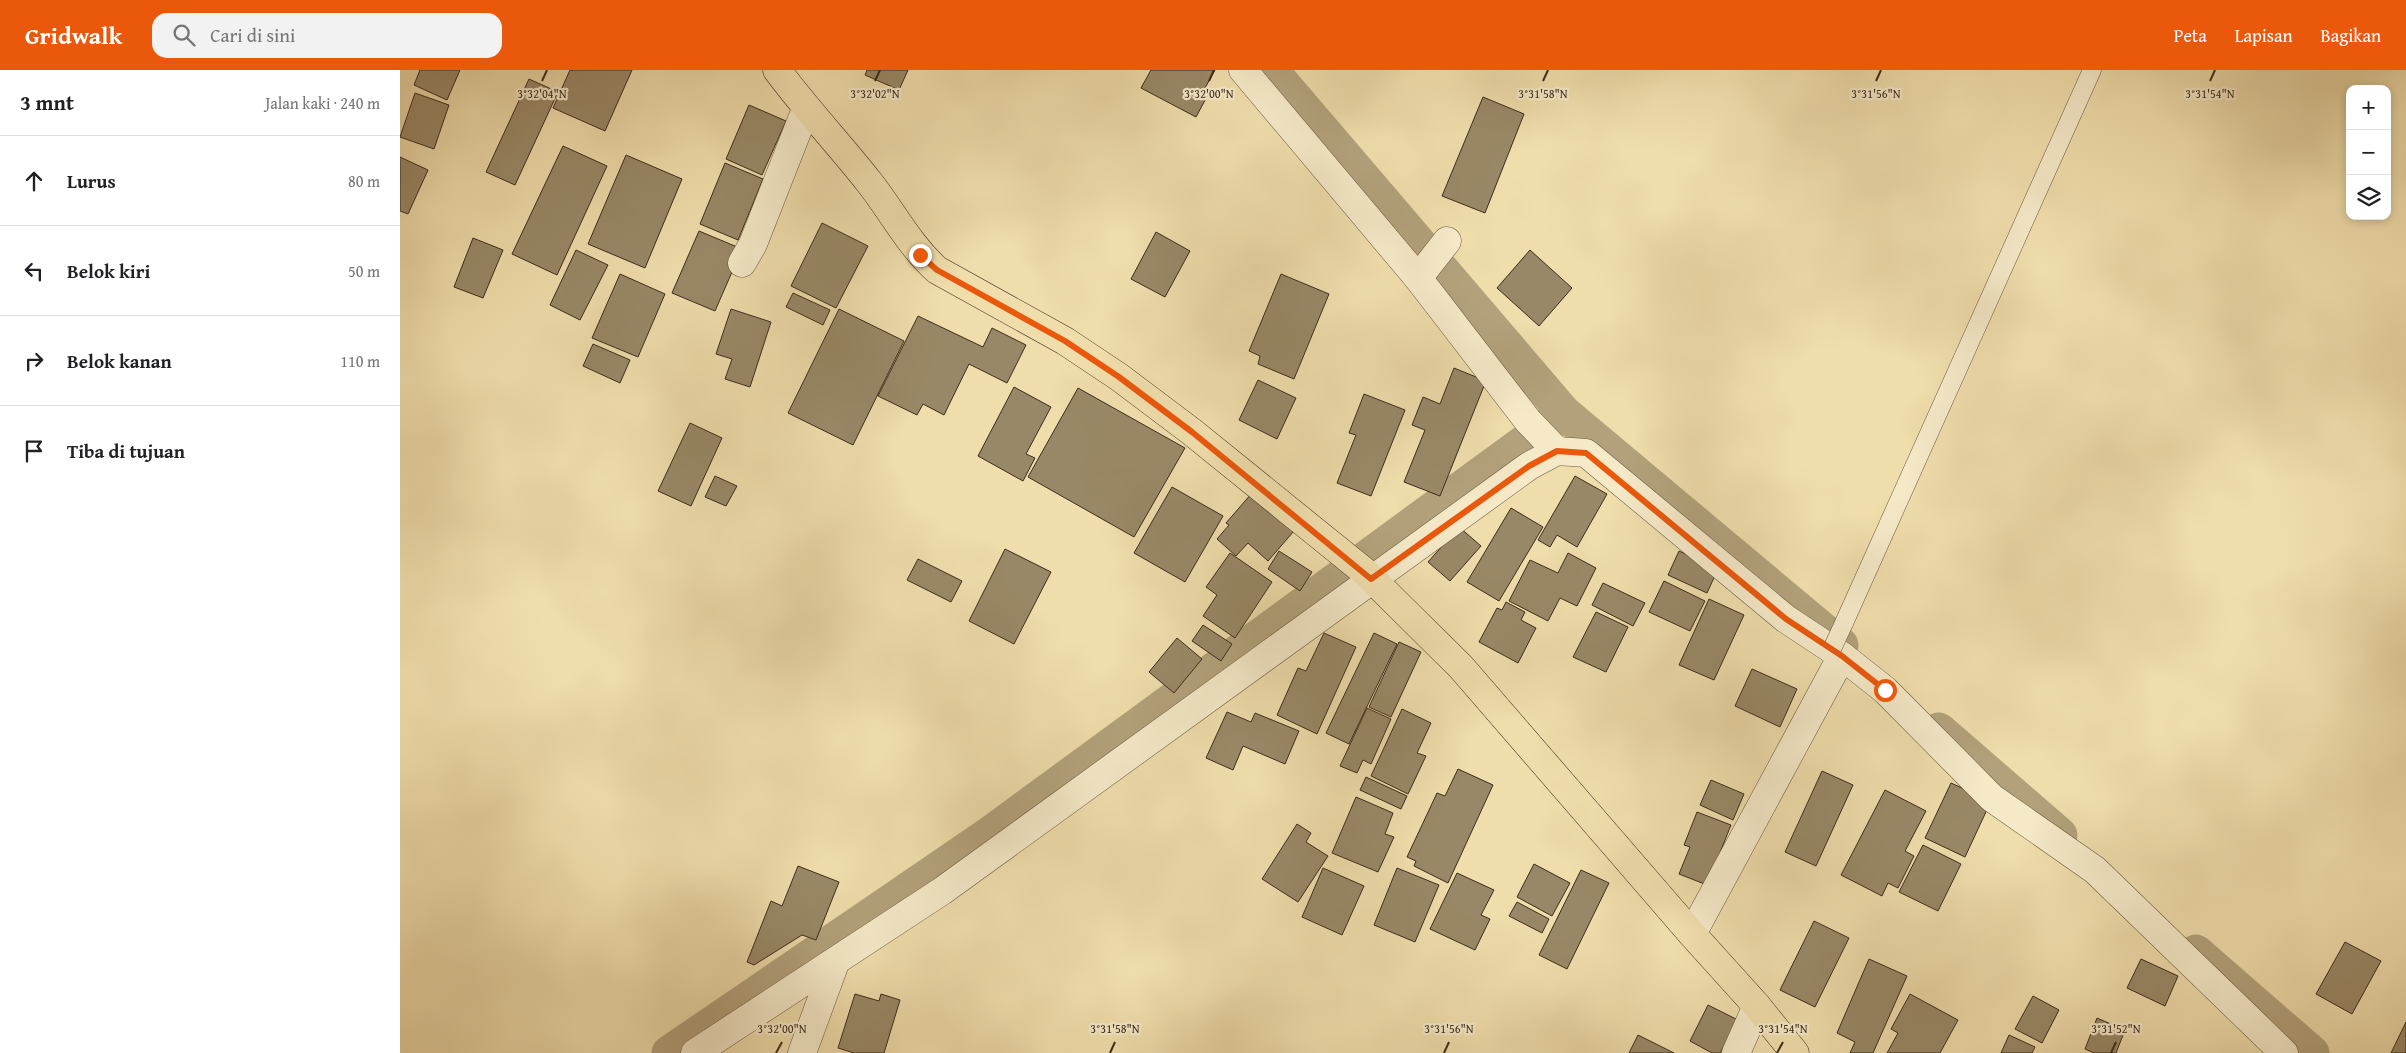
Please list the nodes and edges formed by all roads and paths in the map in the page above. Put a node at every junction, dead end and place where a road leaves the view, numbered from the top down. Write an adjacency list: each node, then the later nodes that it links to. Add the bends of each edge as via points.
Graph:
1 (777, 70): 4 (main road)
2 (1243, 70): 7 (street)
3 (2092, 70): 10 (lane, bridge, via 1844,623)
4 (806, 109): 6 (street, via 753,244); 9 (main road, via 870,182 920,255 937,270 1065,341 1119,377 1192,432)
5 (1448, 241): 7 (street)
6 (742, 263)
7 (1418, 278): 8 (street, via 1528,421)
8 (1557, 451): 9 (street, via 1529,466); 10 (street, via 1586,453 1786,619)
9 (1368, 576): 11 (main road, via 1461,667); 12 (street, via 942,892)
10 (1837, 652): 11 (street); 18 (street, via 1885,690 1992,798 2095,870)
11 (1692, 934): 13 (main road)
12 (835, 963): 14 (street); 15 (street)
13 (1757, 1006): 16 (street); 17 (main road)
14 (695, 1053)
15 (802, 1053)
16 (1736, 1053)
17 (1795, 1053)
18 (2284, 1053)

